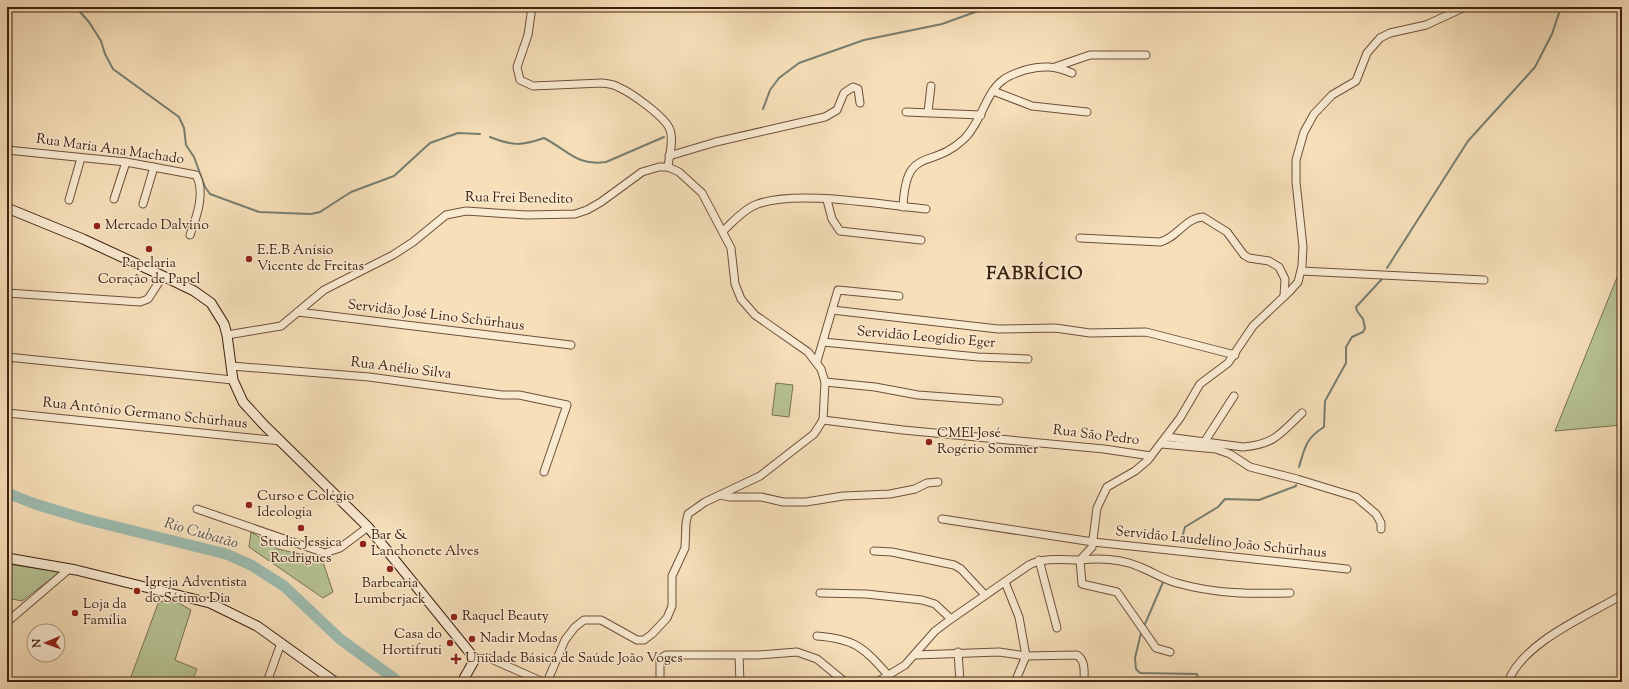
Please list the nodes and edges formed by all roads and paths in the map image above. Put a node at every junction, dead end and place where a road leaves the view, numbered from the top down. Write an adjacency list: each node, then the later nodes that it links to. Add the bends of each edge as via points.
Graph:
1 (532, 7): 14 (street, via 528,35 517,67 520,80 533,86 602,83 618,87 660,116 667,124 671,133)
2 (1465, 7): 30 (street, via 1426,25 1390,33 1380,38 1367,53 1356,81 1326,100 1308,123 1301,140 1295,171 1303,236)
3 (1146, 55): 4 (street, via 1090,55)
4 (1055, 67): 5 (street); 7 (street, via 1038,66 1013,74 1001,81)
5 (1072, 73)
6 (931, 86): 10 (street)
7 (994, 91): 11 (street, via 1032,106); 12 (street)
8 (860, 103): 14 (street, via 858,89 853,87 844,93 837,110 825,117 716,142)
9 (906, 112): 10 (street)
10 (928, 112): 12 (street)
11 (1087, 112)
12 (981, 114): 23 (street, via 974,127 961,141 912,168 904,184)
13 (7, 150): 15 (street, Rua Maria Ana Machado)
14 (670, 156): 18 (street)
15 (81, 158): 16 (street, Rua Maria Ana Machado); 20 (street)
16 (126, 162): 17 (street, Rua Maria Ana Machado); 19 (street)
17 (154, 167): 22 (street); 27 (street, Rua Maria Ana Machado, via 196,175 198,178 198,213)
18 (668, 167): 26 (street, via 680,172 702,193); 37 (street, Rua Frei Benedito, via 659,166 642,172 601,202 575,214 466,211 446,215 403,249 332,285)
19 (114, 199)
20 (69, 200)
21 (826, 200): 23 (street); 26 (street, via 794,198 762,203 746,210); 29 (street, via 832,220 840,231)
22 (143, 204)
23 (903, 207): 25 (street)
24 (7, 208): 31 (main road)
25 (926, 209)
26 (723, 232): 44 (street, via 733,255 736,289 744,304)
27 (190, 235)
28 (1080, 238): 35 (street, via 1160,242 1172,237 1190,221 1203,217 1227,232 1244,255 1280,267 1285,279)
29 (921, 240)
30 (1302, 271): 32 (street); 35 (street, via 1296,285)
31 (163, 276): 33 (street, via 148,299 141,302); 38 (main road, via 194,290 208,300 220,316)
32 (1484, 280)
33 (7, 292)
34 (899, 296): 36 (street, via 838,290)
35 (1284, 296): 41 (street, via 1253,326)
36 (832, 310): 39 (street); 41 (street, via 998,329 1056,328 1090,333 1146,332)
37 (298, 312): 38 (street, Rua Frei Benedito, via 281,326); 40 (street, Servidão José Lino Schürhaus)
38 (227, 335): 45 (main road)
39 (823, 342): 43 (street, Servidão Leogídio Eger); 44 (street)
40 (572, 345)
41 (1235, 356): 53 (street, via 1200,384)
42 (7, 357): 46 (street)
43 (1028, 359)
44 (817, 361): 47 (street)
45 (231, 366): 46 (main road); 58 (street, Rua Anélio Silva, via 369,377 502,395 519,395 567,405)
46 (233, 380): 54 (main road, via 244,402)
47 (825, 382): 49 (street, via 918,395); 52 (street)
48 (1234, 396): 55 (street)
49 (999, 401)
50 (1302, 413): 55 (street, via 1270,442 1243,447)
51 (7, 414): 54 (street, Rua Antônio Germano Schürhaus)
52 (823, 420): 57 (street, Rua São Pedro); 60 (street, via 814,434 760,476)
53 (1167, 437): 55 (street); 56 (street)
54 (281, 441): 63 (main road)
55 (1205, 441)
56 (1162, 444): 57 (street); 64 (street, via 1216,449 1230,454 1250,467 1356,497 1376,514)
57 (1151, 456): 65 (street, via 1138,470 1112,483 1105,491 1096,511)
58 (544, 472)
59 (938, 482): 60 (street, via 890,494 844,496 806,502)
60 (721, 495): 93 (street, via 698,506 687,517 685,548 672,576 672,606 667,618 644,640 637,640 601,620 584,620 565,640)
61 (197, 509): 63 (street, via 325,553 340,548)
62 (942, 519): 65 (street, Servidão Laudelino João Schürhaus)
63 (368, 526): 87 (main road)
64 (1382, 529)
65 (1093, 542): 69 (street, via 1089,552); 71 (street, Servidão Laudelino João Schürhaus)
66 (874, 551): 75 (street, via 892,552 954,565)
67 (7, 558): 70 (main road)
68 (1039, 560): 69 (street); 72 (street); 79 (street)
69 (1080, 560): 73 (street, via 1094,558 1130,564 1172,582 1209,591 1244,594); 83 (street, via 1082,584 1117,592 1156,648)
70 (69, 569): 78 (street); 81 (main road, via 210,603 257,626)
71 (1347, 569)
72 (1005, 582): 75 (street); 86 (street, via 1019,617)
73 (1290, 593)
74 (820, 594): 77 (street, via 866,594 922,600 935,604)
75 (985, 595): 77 (street)
76 (1622, 595): 101 (street, via 1537,646 1518,664)
77 (951, 618): 84 (street, via 935,631)
78 (7, 622)
79 (1057, 628)
80 (817, 636): 88 (street, via 839,638 856,644)
81 (281, 643): 89 (street); 90 (main road)
82 (958, 652): 84 (street); 86 (street, via 999,652); 98 (street)
83 (1170, 652)
84 (915, 655): 88 (street, via 905,665)
85 (739, 656): 94 (street, via 664,655 660,659); 95 (street); 96 (street, via 804,653 817,658)
86 (1026, 656): 99 (street); 100 (street, via 1076,655 1082,658 1084,664)
87 (475, 659): 91 (main road); 92 (street, via 489,658)
88 (888, 675): 97 (street)
89 (267, 682)
90 (335, 682)
91 (462, 682)
92 (543, 682)
93 (547, 682)
94 (660, 682)
95 (740, 682)
96 (845, 682)
97 (877, 682)
98 (960, 682)
99 (1016, 682)
100 (1084, 682)
101 (1508, 682)

